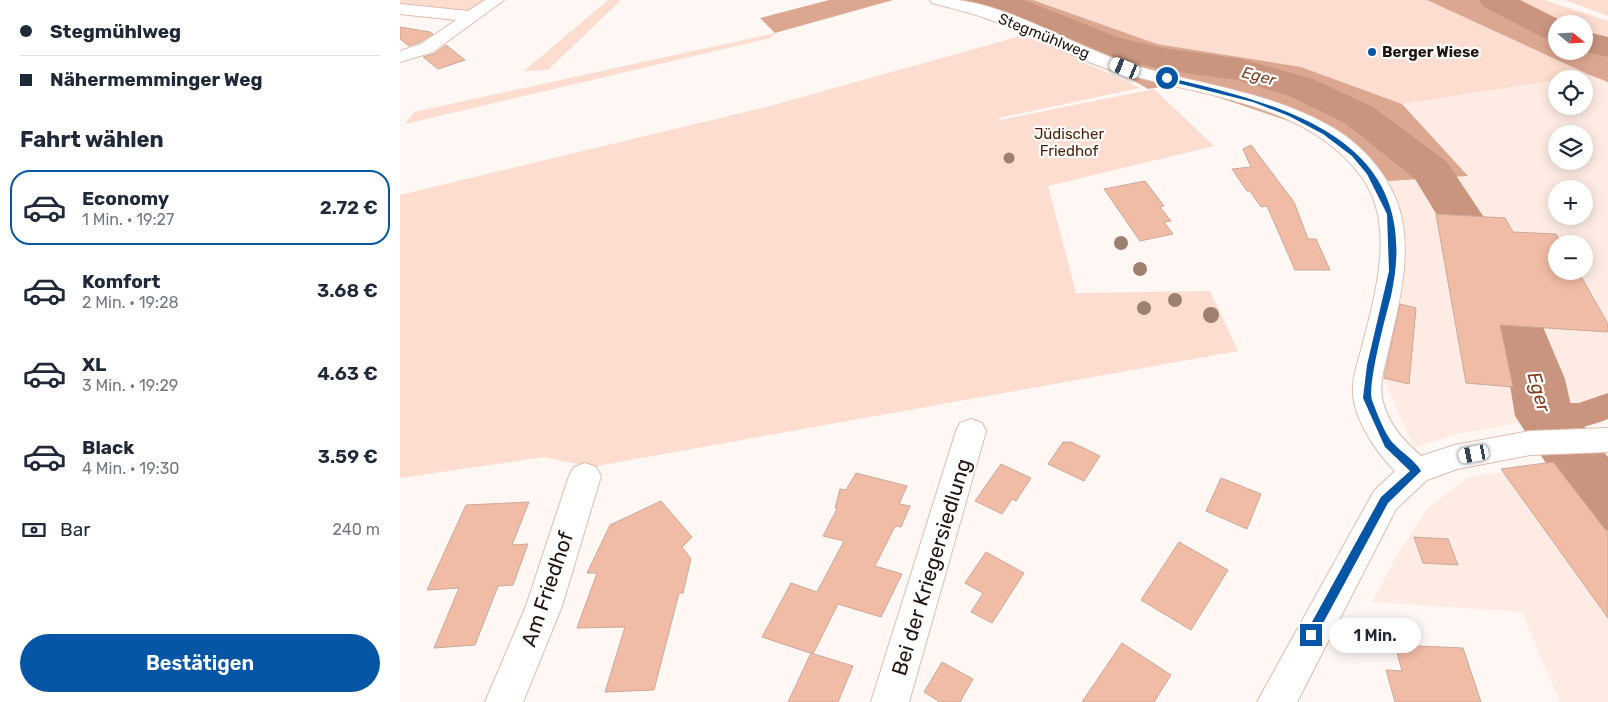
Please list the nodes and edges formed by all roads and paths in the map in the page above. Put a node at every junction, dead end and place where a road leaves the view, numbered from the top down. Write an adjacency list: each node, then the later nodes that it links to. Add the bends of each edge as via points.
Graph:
1 (496, 0): 4 (street)
2 (938, 0): 8 (street, Stegmühlweg, via 997,16 1125,68 1255,101 1291,114 1325,132 1354,155 1382,195 1390,214 1393,241 1392,271 1367,398 1388,445)
3 (400, 9): 4 (street)
4 (474, 17): 5 (street, via 427,48)
5 (400, 57)
6 (971, 431): 11 (street, Bei der Kriegersiedlung)
7 (1604, 440): 8 (street, via 1530,443 1455,457)
8 (1416, 471): 12 (street, via 1385,500)
9 (585, 476): 10 (street, Am Friedhof, via 544,606)
10 (504, 702)
11 (890, 702)
12 (1276, 702)

